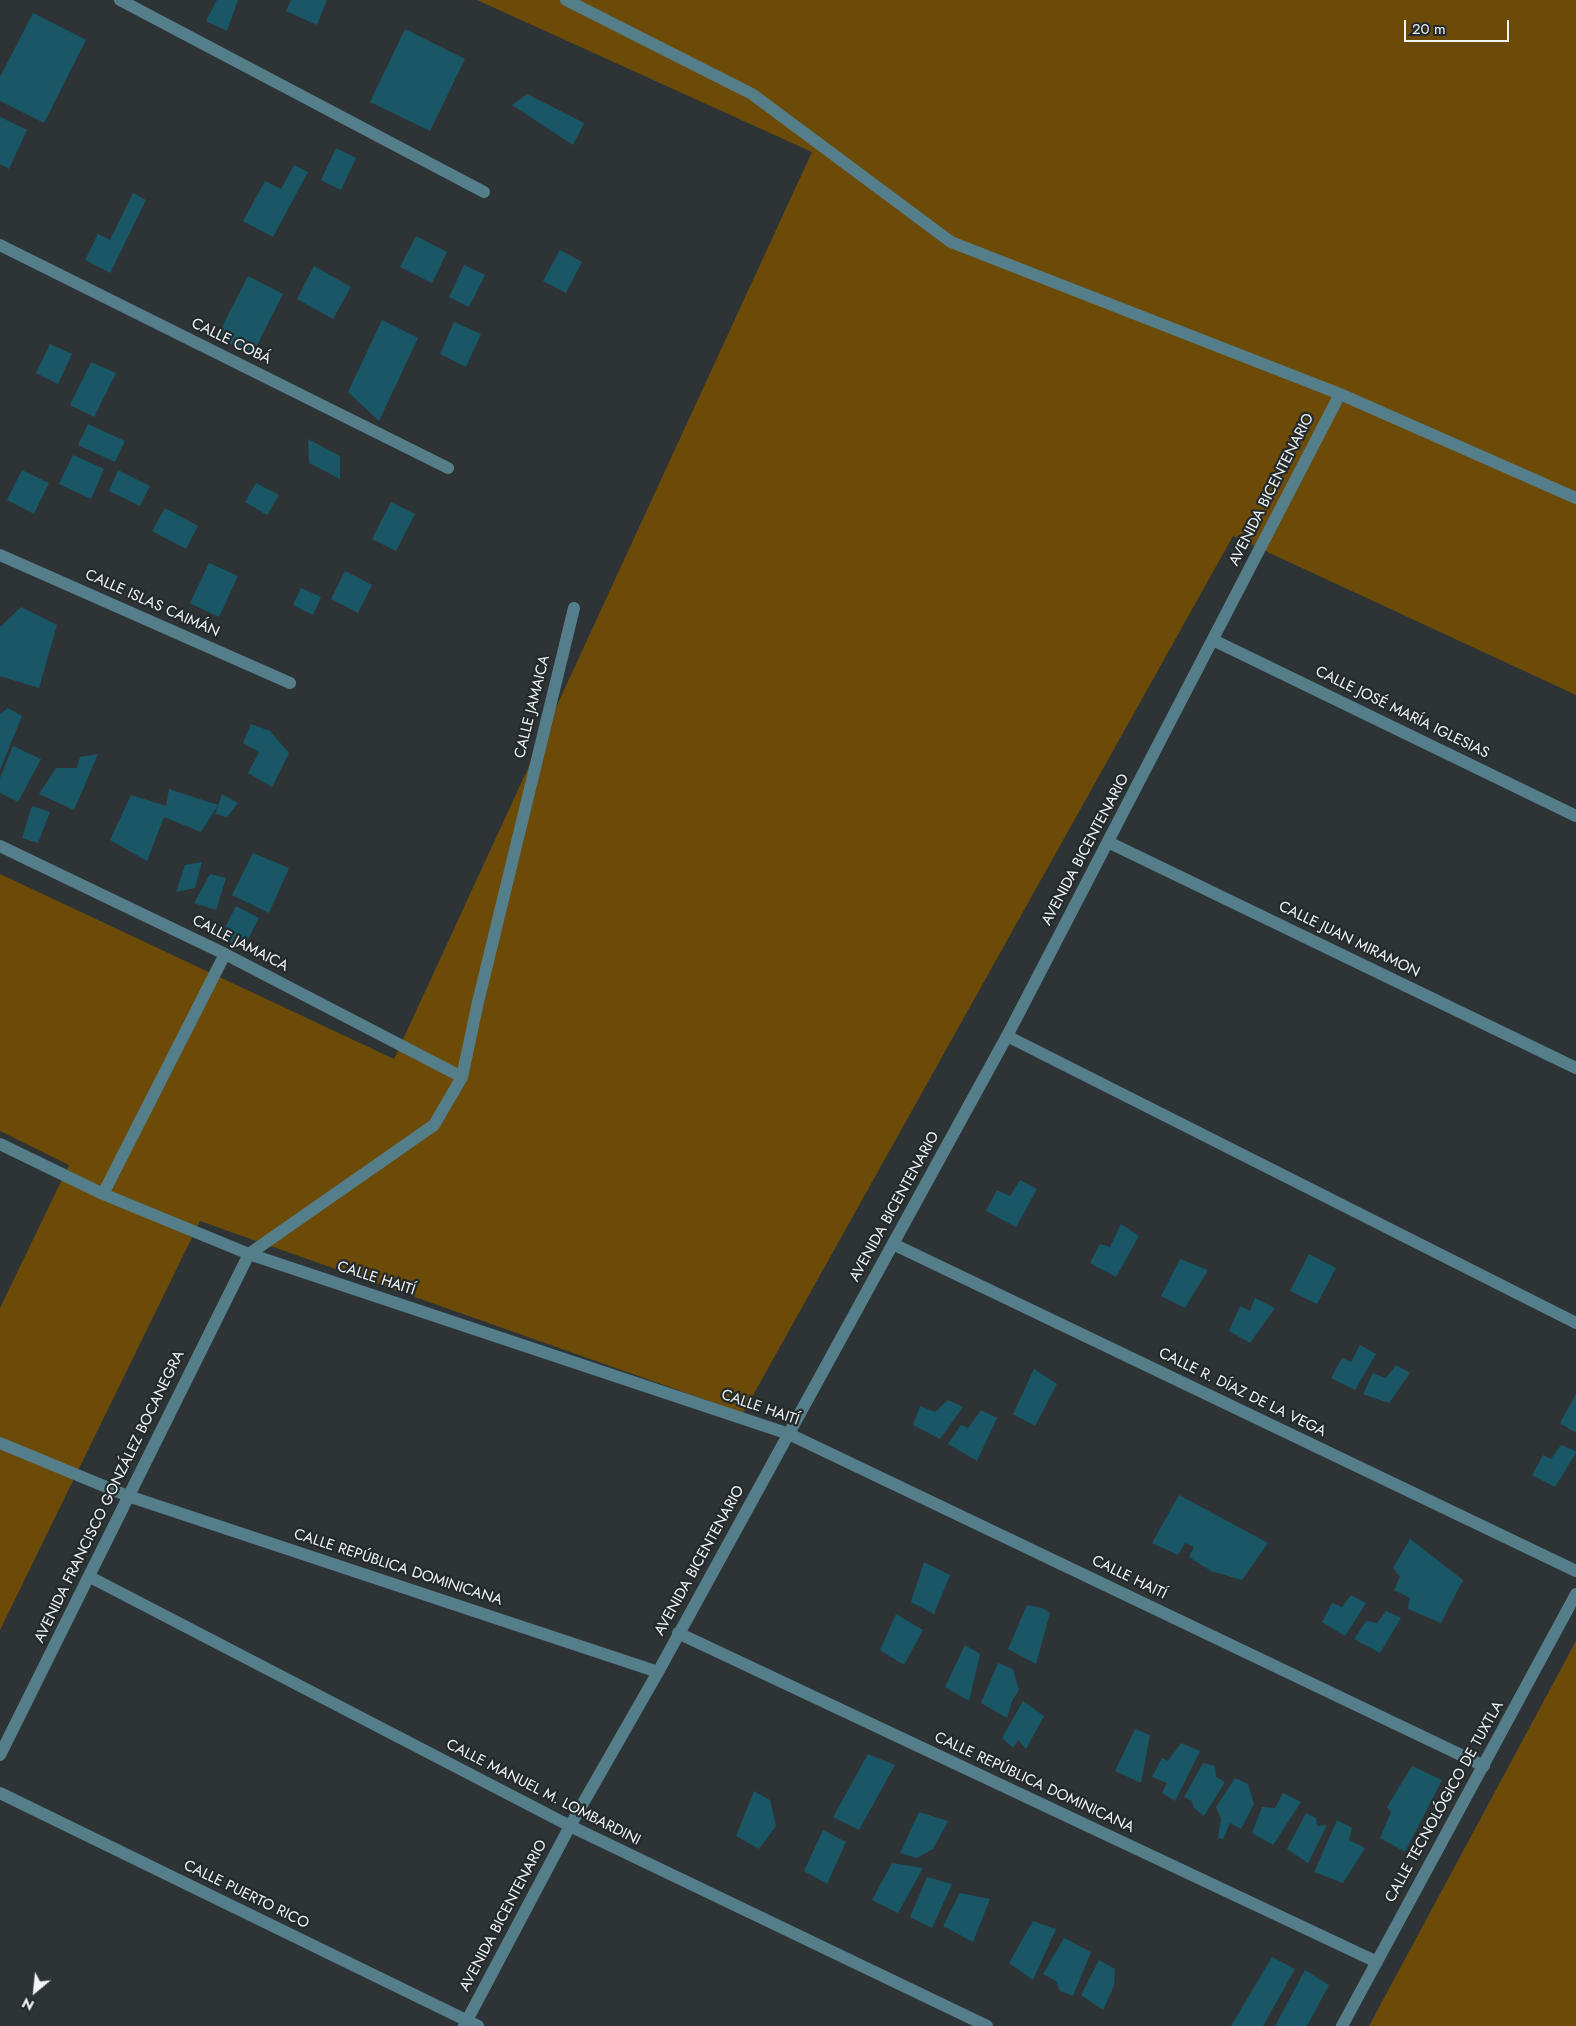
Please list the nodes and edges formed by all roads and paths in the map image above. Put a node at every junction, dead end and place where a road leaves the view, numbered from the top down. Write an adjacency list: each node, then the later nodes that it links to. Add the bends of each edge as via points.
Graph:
1 (120, 0): 3 (street)
2 (566, 0): 5 (street, via 752,94 951,242)
3 (484, 192)
4 (0, 244): 6 (street, CALLE COBÁ)
5 (1340, 394): 7 (street); 10 (street, AVENIDA BICENTENARIO)
6 (448, 468)
7 (1576, 498)
8 (0, 555): 11 (street, CALLE ISLAS CAIMÁN)
9 (574, 608): 18 (street, CALLE JAMAICA)
10 (1213, 640): 12 (street, CALLE JOSÉ MARÍA IGLESIAS); 13 (street, AVENIDA BICENTENARIO)
11 (290, 683)
12 (1576, 816)
13 (1108, 842): 16 (street, AVENIDA BICENTENARIO); 17 (street, CALLE JUAN MIRAMON)
14 (0, 846): 15 (street, CALLE JAMAICA)
15 (225, 954): 18 (street, CALLE JAMAICA); 20 (street)
16 (1007, 1036): 21 (street, AVENIDA BICENTENARIO); 23 (street)
17 (1576, 1068)
18 (462, 1077): 22 (street, CALLE JAMAICA, via 434,1125)
19 (0, 1144): 20 (street, CALLE HAITÍ)
20 (102, 1194): 22 (street, CALLE HAITÍ)
21 (893, 1244): 24 (street, AVENIDA BICENTENARIO); 27 (street, CALLE R. DÍAZ DE LA VEGA)
22 (249, 1254): 24 (street, CALLE HAITÍ); 26 (street, AVENIDA FRANCISCO GONZÁLEZ BOCANEGRA)
23 (1576, 1323)
24 (789, 1434): 30 (street, AVENIDA BICENTENARIO); 33 (street, CALLE HAITÍ)
25 (0, 1442): 26 (street, CALLE REPÚBLICA DOMINICANA)
26 (128, 1496): 28 (street, AVENIDA FRANCISCO GONZÁLEZ BOCANEGRA); 31 (street, CALLE REPÚBLICA DOMINICANA)
27 (1576, 1571)
28 (90, 1577): 32 (street, AVENIDA FRANCISCO GONZÁLEZ BOCANEGRA); 35 (street, CALLE MANUEL M. LOMBARDINI)
29 (1576, 1594): 33 (street, CALLE TECNOLÓGICO DE TUXTLA)
30 (678, 1633): 31 (street, AVENIDA BICENTENARIO); 36 (street, CALLE REPÚBLICA DOMINICANA)
31 (658, 1672): 35 (street, AVENIDA BICENTENARIO)
32 (0, 1755)
33 (1484, 1766): 36 (street, CALLE TECNOLÓGICO DE TUXTLA)
34 (0, 1792): 37 (street, CALLE PUERTO RICO)
35 (570, 1826): 37 (street, AVENIDA BICENTENARIO); 39 (street, CALLE MANUEL M. LOMBARDINI)
36 (1377, 1962): 40 (street, CALLE TECNOLÓGICO DE TUXTLA)
37 (465, 2023): 38 (street, CALLE PUERTO RICO)
38 (478, 2026)
39 (988, 2026)
40 (1342, 2026)

